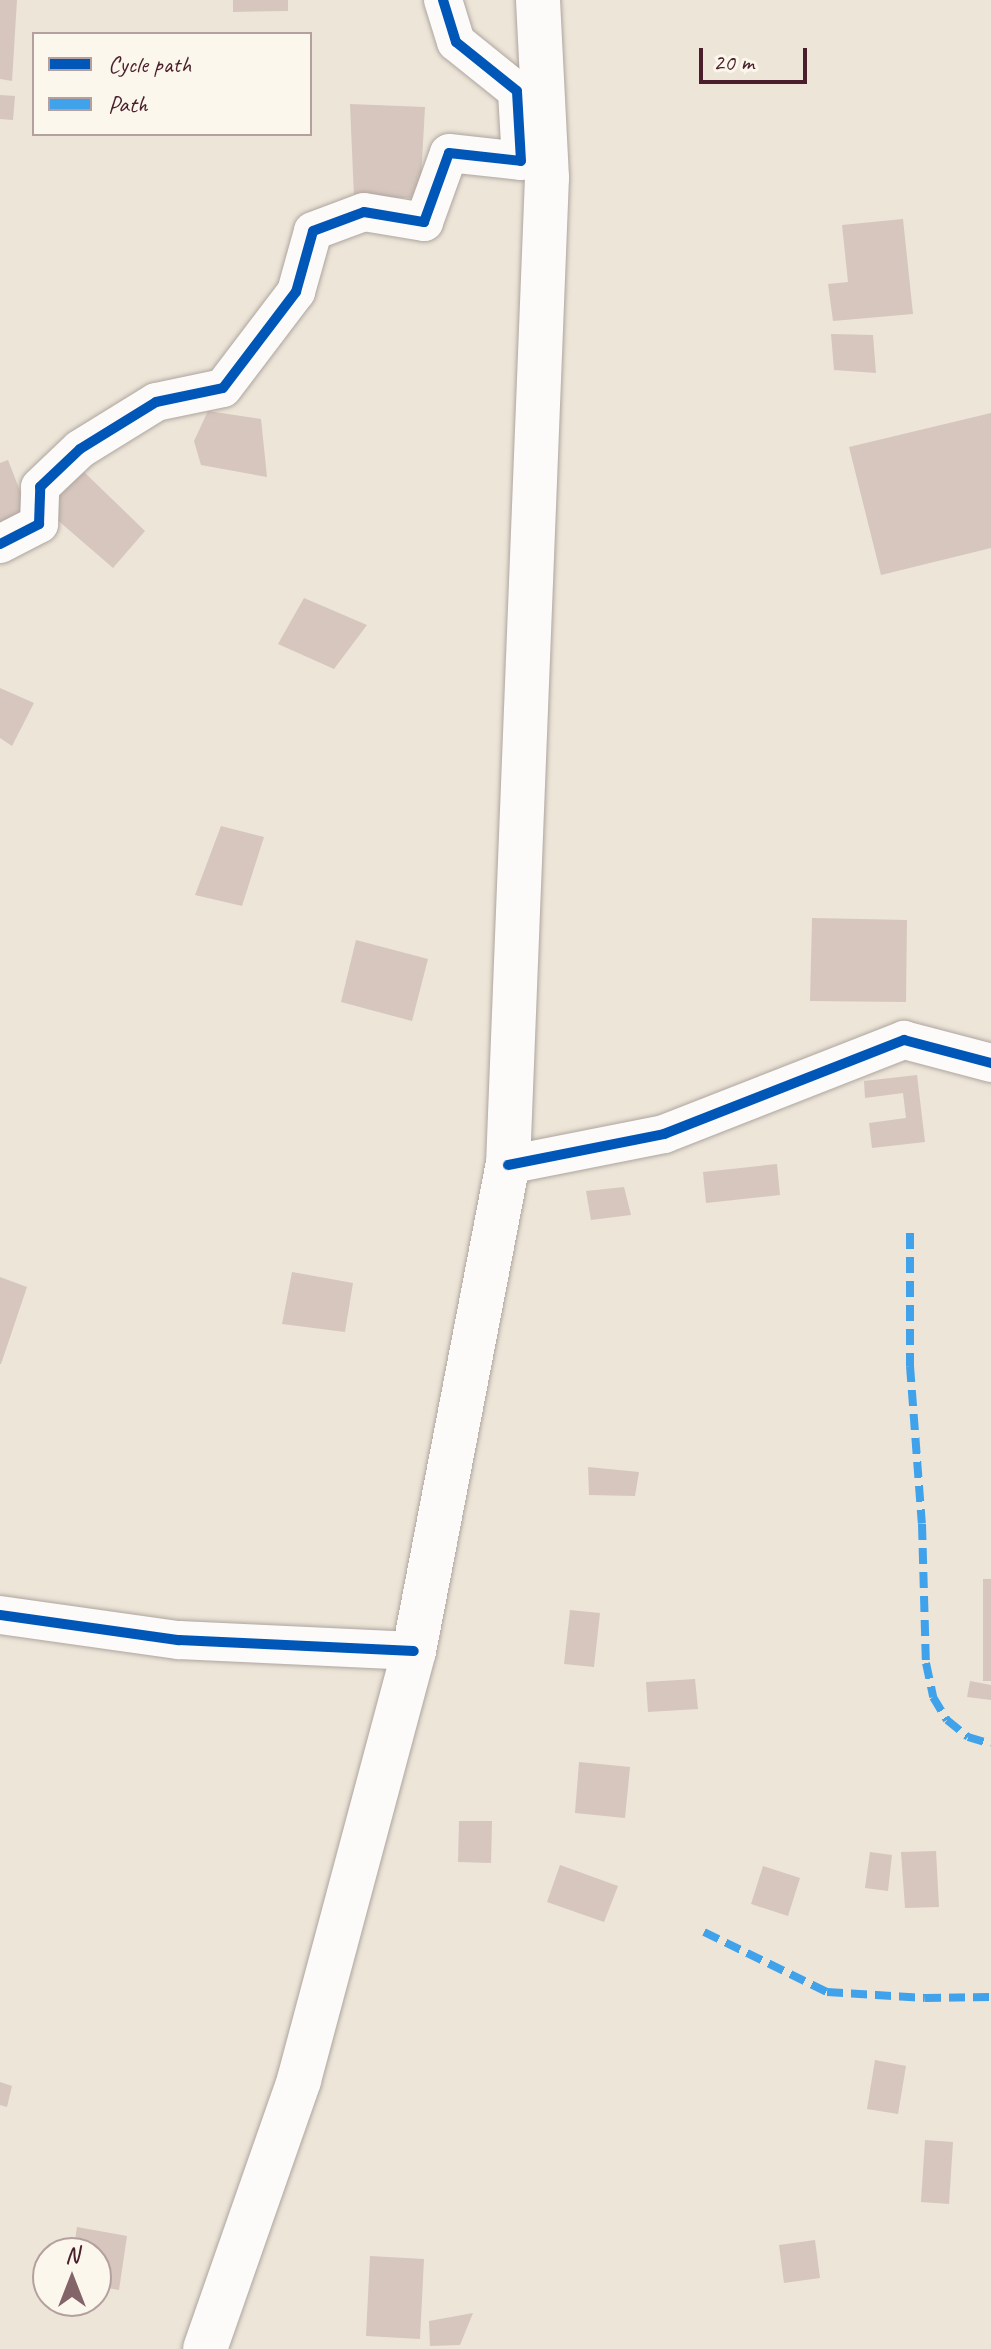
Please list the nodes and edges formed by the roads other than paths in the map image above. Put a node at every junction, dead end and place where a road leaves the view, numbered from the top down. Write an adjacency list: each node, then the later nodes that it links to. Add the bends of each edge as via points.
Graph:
1 (443, 0): 3 (street, via 456,42 517,91 521,161 449,153 424,222 364,212 313,231 296,292 223,388 156,402 80,449 40,487 39,524)
2 (538, 0): 5 (main road, via 547,178)
3 (0, 544)
4 (991, 1063): 5 (street, via 904,1040 664,1134)
5 (508, 1165): 7 (main road)
6 (0, 1615): 7 (street, via 179,1640)
7 (414, 1651): 8 (main road, via 299,2080)
8 (205, 2349)

